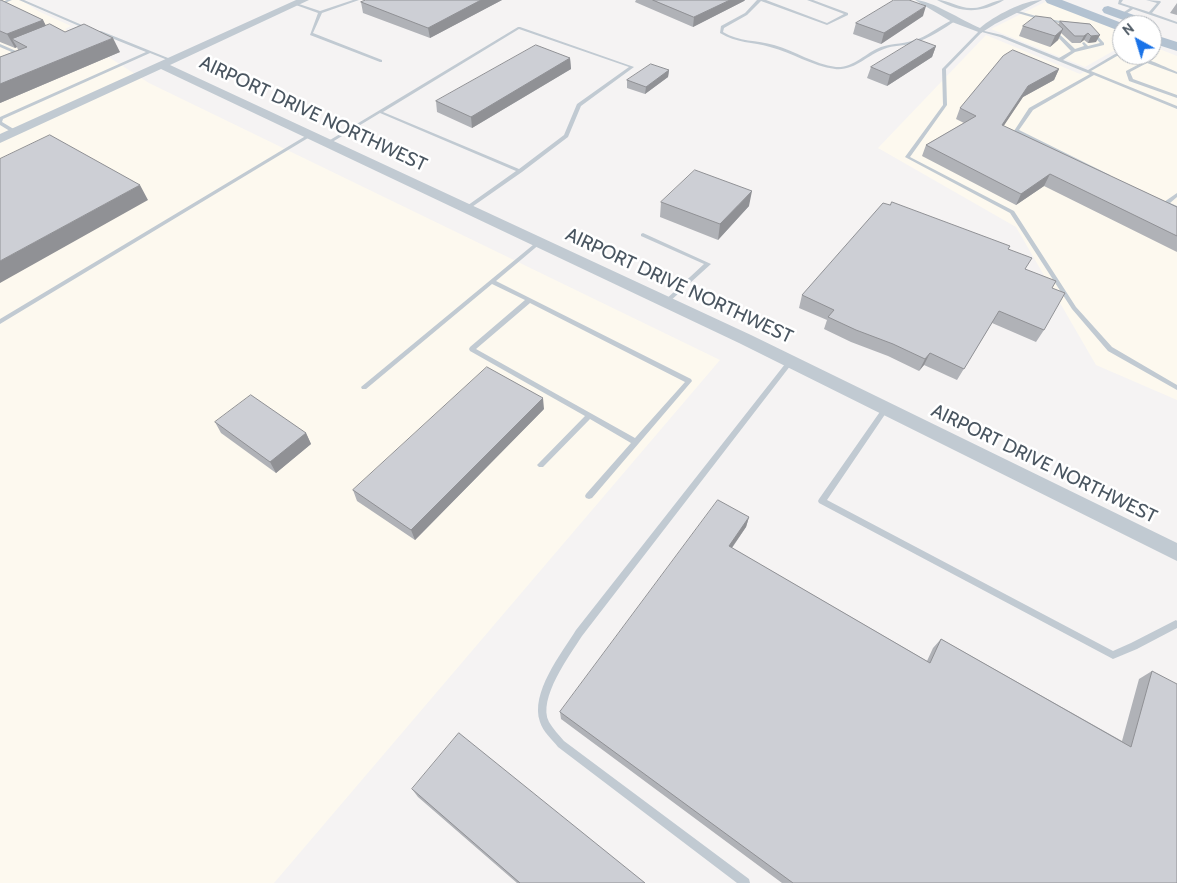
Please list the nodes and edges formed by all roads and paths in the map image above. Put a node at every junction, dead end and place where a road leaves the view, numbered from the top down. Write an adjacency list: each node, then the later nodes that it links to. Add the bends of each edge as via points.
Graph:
1 (10, 0): 16 (lane)
2 (21, 0): 28 (lane)
3 (356, 0): 18 (lane)
4 (760, 0): 5 (lane, via 828,24 847,14); 25 (lane, via 746,14 722,27 721,32 742,42 774,46 820,65 839,68 855,65 888,46 919,40)
5 (809, 0)
6 (937, 0): 7 (lane, via 968,11); 15 (lane)
7 (1002, 0)
8 (1038, 0): 17 (street)
9 (1051, 0): 19 (main road)
10 (1064, 0): 23 (main road)
11 (1081, 0): 20 (main road)
12 (1121, 0): 21 (lane, via 1119,2)
13 (1148, 0): 22 (lane, via 1159,2)
14 (299, 2): 18 (lane); 48 (street)
15 (923, 2): 25 (street)
16 (0, 4)
17 (1015, 11): 24 (lane); 33 (street)
18 (320, 12): 47 (lane, via 311,34)
19 (1118, 15)
20 (1122, 15)
21 (1126, 15)
22 (1153, 15)
23 (1112, 16)
24 (1042, 19): 29 (lane); 40 (lane)
25 (955, 20): 33 (street)
26 (1162, 23): 27 (lane)
27 (1177, 24)
28 (80, 26): 32 (lane); 42 (lane)
29 (1072, 26)
30 (1088, 28): 40 (lane, via 1103,44 1085,45)
31 (1162, 28): 34 (main road)
32 (70, 30)
33 (981, 31): 39 (lane); 75 (lane, via 944,69 945,105 907,157 1012,212 1074,308 1110,348)
34 (1177, 35)
35 (1162, 42): 37 (main road)
36 (0, 45): 41 (lane)
37 (1177, 47)
38 (24, 48): 41 (lane)
39 (1036, 50): 43 (lane); 46 (lane)
40 (1074, 51): 46 (lane)
41 (15, 52): 44 (lane)
42 (149, 52): 48 (lane); 56 (lane, via 1,118 0,123)
43 (1029, 54)
44 (8, 55)
45 (1112, 58): 51 (lane)
46 (1059, 60): 51 (lane)
47 (381, 61)
48 (166, 63): 56 (street); 57 (street, AIRPORT DRIVE NORTHWEST)
49 (1140, 65): 53 (lane, via 1128,72 1130,80)
50 (1157, 65): 52 (lane)
51 (1090, 73): 54 (lane); 61 (lane, via 1031,109 1016,131)
52 (1177, 73)
53 (1177, 97)
54 (1177, 108)
55 (380, 112): 59 (lane); 60 (lane); 60 (lane, via 519,28 632,67 579,105 566,136)
56 (15, 132): 58 (street)
57 (311, 135): 59 (street, AIRPORT DRIVE NORTHWEST); 72 (lane)
58 (0, 138)
59 (327, 143): 65 (street, AIRPORT DRIVE NORTHWEST)
60 (520, 171): 65 (lane)
61 (1114, 178)
62 (1177, 195): 64 (lane)
63 (1158, 199): 64 (lane)
64 (1166, 203): 66 (lane)
65 (467, 208): 68 (street, AIRPORT DRIVE NORTHWEST)
66 (1177, 208)
67 (643, 235): 71 (lane, via 708,264)
68 (539, 242): 69 (lane); 71 (street, AIRPORT DRIVE NORTHWEST)
69 (492, 282): 70 (lane); 74 (lane)
70 (529, 300): 77 (lane, via 472,350); 78 (lane, via 689,381)
71 (666, 302): 73 (street, AIRPORT DRIVE NORTHWEST)
72 (0, 322)
73 (791, 361): 76 (street, AIRPORT DRIVE NORTHWEST); 83 (lane, via 579,633 552,678 541,706 544,722 561,744)
74 (364, 388)
75 (1177, 388)
76 (886, 408): 81 (street, AIRPORT DRIVE NORTHWEST); 82 (lane, via 822,501 1112,654)
77 (589, 416): 78 (lane); 79 (lane)
78 (636, 442): 80 (lane)
79 (542, 465)
80 (589, 496)
81 (1177, 552)
82 (1177, 623)
83 (745, 883)

